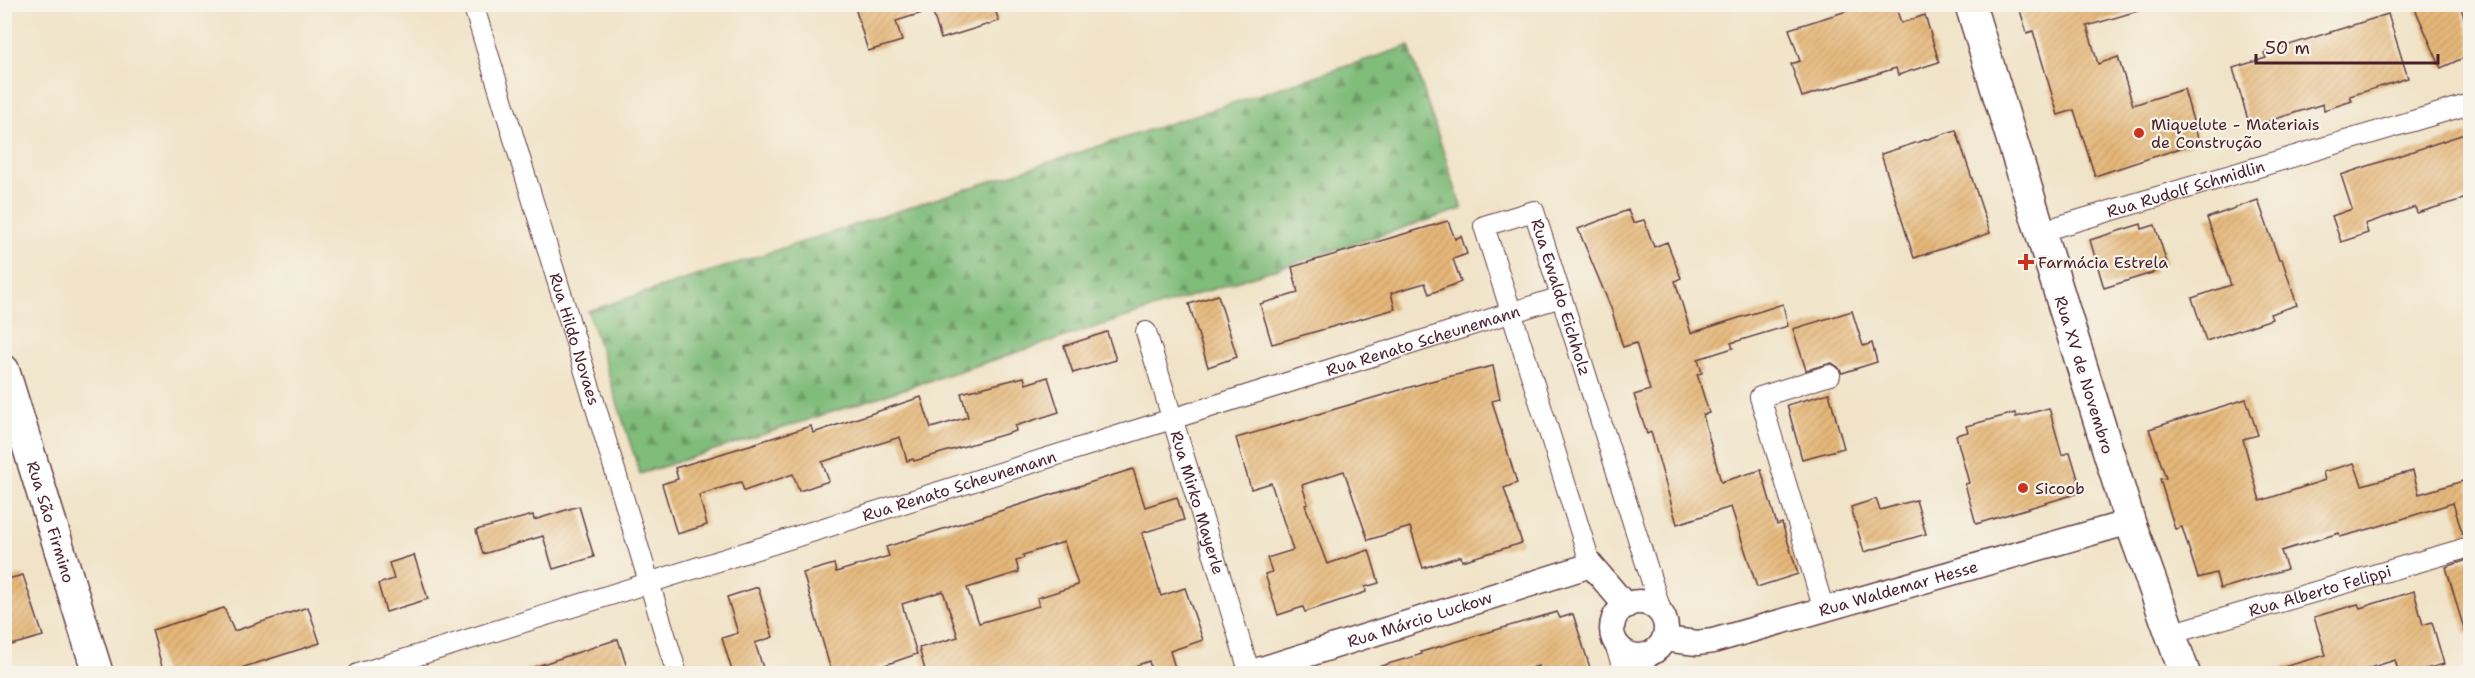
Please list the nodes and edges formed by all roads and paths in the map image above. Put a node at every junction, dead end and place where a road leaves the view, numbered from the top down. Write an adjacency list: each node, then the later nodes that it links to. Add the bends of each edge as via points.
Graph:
1 (473, 4): 15 (street, Rua Hildo Novaes)
2 (1970, 4): 4 (main road, Rua XV de Novembro)
3 (2470, 104): 4 (street, Rua Rudolf Schmidlin)
4 (2038, 232): 12 (main road, Rua XV de Novembro)
5 (1562, 297): 6 (street, Rua Renato Scheunemann); 6 (street, Rua Ewaldo Eichholz, via 1534,211 1484,226); 18 (street, Rua Ewaldo Eichholz)
6 (1511, 312): 10 (street, Rua Renato Scheunemann); 14 (street, Rua Ewaldo Eichholz)
7 (1146, 332): 10 (street, Rua Mirko Mayerle)
8 (4, 370): 11 (main road, Rua São Firmino)
9 (1830, 375): 17 (street, via 1760,397)
10 (1172, 419): 15 (street, Rua Renato Scheunemann); 21 (street, Rua Mirko Mayerle)
11 (13, 428): 22 (main road, Rua São Firmino)
12 (2130, 522): 17 (street, Rua Waldemar Hesse); 19 (main road, Rua XV de Novembro)
13 (2470, 547): 19 (street, Rua Alberto Felippi)
14 (1591, 565): 16 (street, Rua Ewaldo Eichholz); 21 (street, Rua Márcio Luckow)
15 (649, 582): 23 (street, Rua Renato Scheunemann); 24 (street, Rua Hildo Novaes)
16 (1626, 606): 18 (street, via 1643,602 1658,610); 20 (street, via 1614,619)
17 (1824, 610): 18 (street, Rua Waldemar Hesse, via 1697,643)
18 (1664, 628): 20 (street, via 1654,652 1638,657 1623,651)
19 (2170, 634): 26 (main road, Rua XV de Novembro)
20 (1613, 638): 25 (street)
21 (1248, 673)
22 (98, 674)
23 (358, 674)
24 (677, 674)
25 (1625, 674)
26 (2185, 674)

